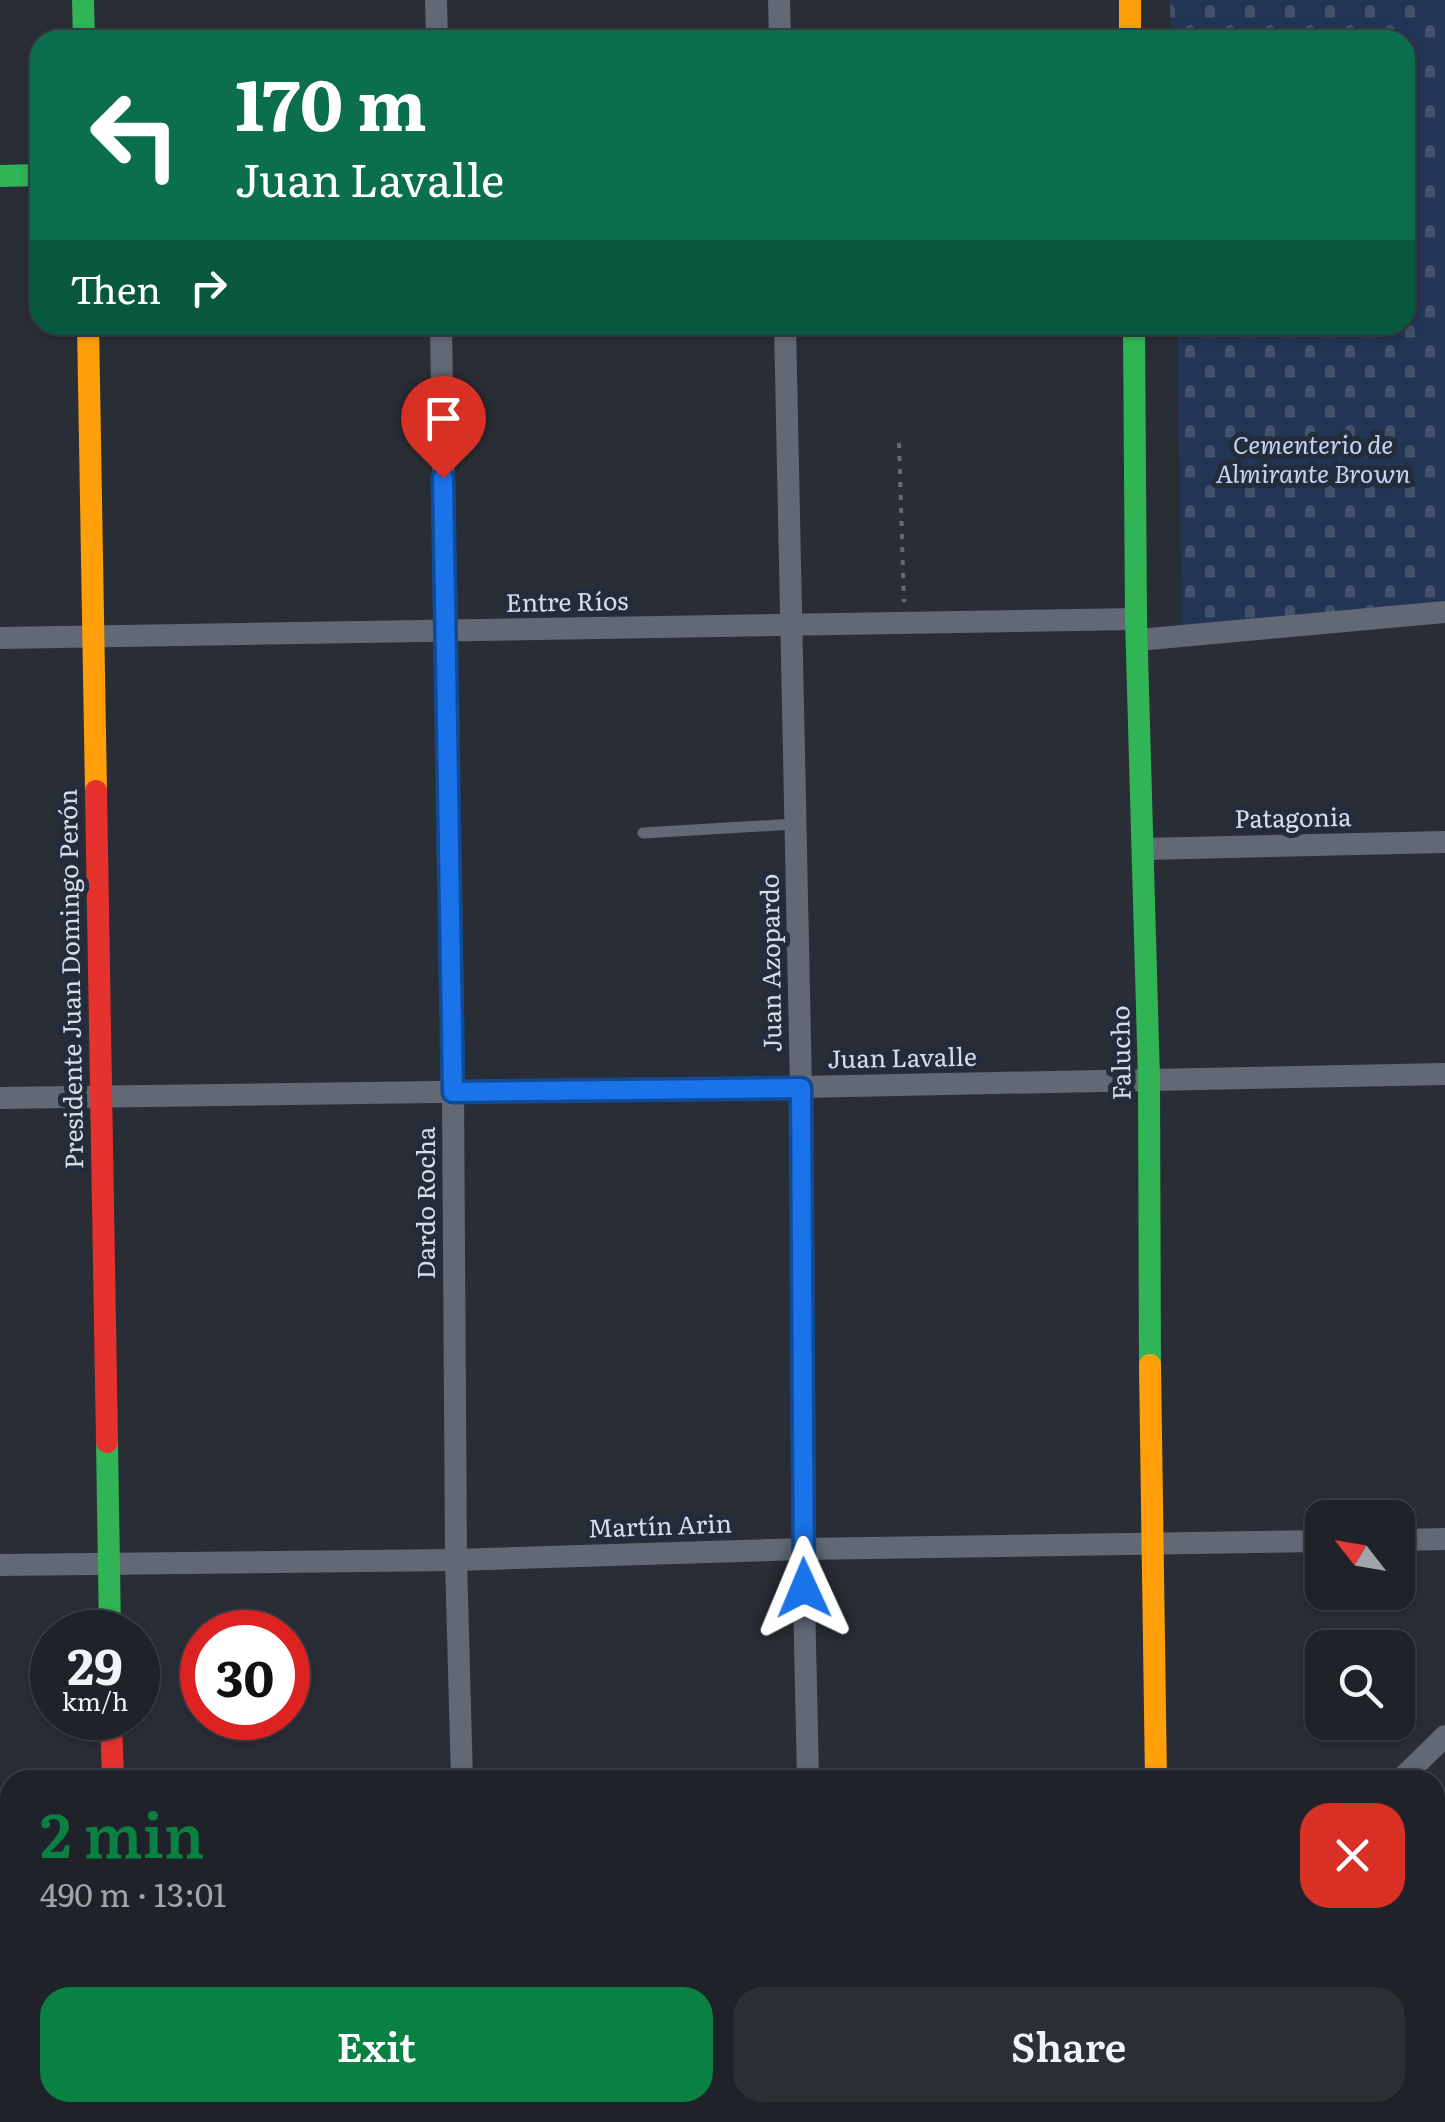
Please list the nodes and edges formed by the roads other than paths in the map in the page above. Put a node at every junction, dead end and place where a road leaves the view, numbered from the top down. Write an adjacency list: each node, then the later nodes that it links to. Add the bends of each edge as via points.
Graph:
1 (83, 0): 5 (street)
2 (436, 0): 6 (street)
3 (780, 0): 7 (street)
4 (1130, 0): 8 (street)
5 (84, 30)
6 (436, 30)
7 (780, 30)
8 (1130, 30)
9 (30, 175): 10 (street)
10 (0, 176)
11 (88, 335): 19 (street, Presidente Juan Domingo Perón)
12 (441, 335): 18 (street, Dardo Rocha)
13 (785, 335): 16 (street, Juan Azopardo)
14 (1134, 335): 17 (street, Falucho)
15 (1445, 612): 17 (street, Entre Ríos)
16 (791, 625): 17 (street, Entre Ríos); 18 (street, Entre Ríos); 21 (street, Juan Azopardo)
17 (1137, 630): 24 (street, Falucho)
18 (446, 632): 19 (street, Entre Ríos); 28 (street, Dardo Rocha)
19 (94, 637): 20 (street, Entre Ríos); 29 (street, Presidente Juan Domingo Perón)
20 (0, 638)
21 (796, 824): 22 (lane); 27 (street, Juan Azopardo)
22 (643, 833)
23 (1445, 842): 24 (street, Patagonia)
24 (1143, 849): 26 (street, Falucho)
25 (1445, 1074): 26 (street, Juan Lavalle)
26 (1149, 1080): 27 (street, Juan Lavalle); 34 (street, Falucho)
27 (801, 1088): 28 (street, Juan Lavalle); 35 (street, Juan Azopardo)
28 (453, 1092): 29 (street, Juan Lavalle); 36 (street, Dardo Rocha)
29 (100, 1096): 30 (street, Juan Lavalle); 38 (street, Presidente Juan Domingo Perón)
30 (0, 1098)
31 (1445, 1538): 32 (street)
32 (1415, 1539)
33 (1305, 1542): 34 (street, Martín Arin)
34 (1151, 1546): 35 (street, Martín Arin); 45 (street, Falucho)
35 (804, 1549): 36 (street, Martín Arin); 44 (street, Juan Azopardo)
36 (456, 1560): 38 (street, Martín Arin); 43 (street, Dardo Rocha)
37 (0, 1564): 38 (street, Martín Arin)
38 (108, 1564): 39 (street, Presidente Juan Domingo Perón)
39 (109, 1610)
40 (1445, 1736): 46 (street)
41 (112, 1740): 42 (street)
42 (112, 1770)
43 (462, 1770)
44 (808, 1770)
45 (1156, 1770)
46 (1410, 1770)

